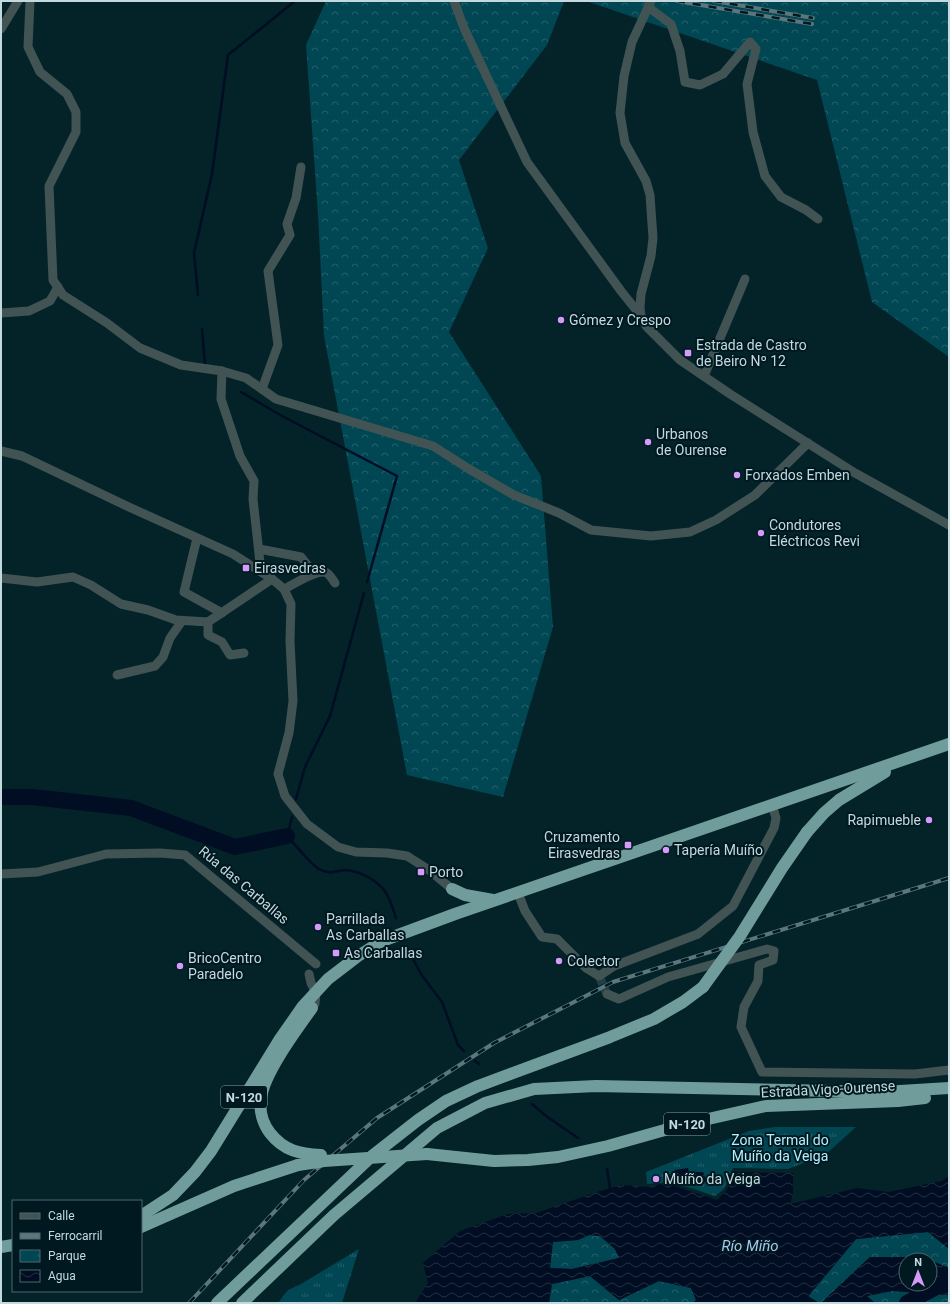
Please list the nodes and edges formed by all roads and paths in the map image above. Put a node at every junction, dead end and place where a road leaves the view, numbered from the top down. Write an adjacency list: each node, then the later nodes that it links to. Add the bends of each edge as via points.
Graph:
1 (18, 1): 5 (street)
2 (30, 1): 9 (street, via 28,47 40,72 67,94 76,112 76,132 49,186 53,280)
3 (454, 1): 11 (street, via 464,28 527,162)
4 (649, 4): 7 (street, via 671,24 680,52 685,82 700,85 723,74 750,42 756,49 747,84 753,132 765,176 781,197); 11 (street, via 632,42 624,76 620,113 626,143 646,181 650,195 652,256 641,294)
5 (1, 29)
6 (301, 167): 14 (street, via 296,198 287,224 290,235 268,271 278,345)
7 (818, 219)
8 (745, 279): 13 (street)
9 (58, 287): 10 (street, via 50,301 29,311); 12 (street, via 63,295 107,322 140,348 181,365)
10 (1, 313)
11 (641, 316): 13 (street, via 646,326 680,360)
12 (222, 371): 14 (street, via 246,378); 19 (street, via 221,399 240,456 254,481 253,499)
13 (704, 376): 15 (street)
14 (262, 389): 15 (street, via 276,399 433,446 514,495 559,513 591,530 651,536 690,532 716,520 755,495)
15 (808, 443): 17 (street, via 855,473)
16 (1, 451): 18 (street, via 22,456)
17 (949, 525)
18 (197, 538): 20 (street, via 233,554); 26 (street, via 184,592)
19 (259, 549): 20 (street); 21 (street, via 301,557)
20 (261, 572): 23 (street)
21 (314, 573): 24 (street, via 327,573); 25 (street)
22 (1, 578): 27 (street, via 38,582 73,577 121,604)
23 (272, 579): 25 (street); 26 (street)
24 (335, 583)
25 (284, 589): 35 (street, via 291,604 293,701 289,733 278,774 285,796 307,824 338,847 356,852 387,852 406,856 430,870)
26 (222, 612): 28 (street)
27 (182, 621): 28 (street); 30 (street, via 170,638 163,657 155,666)
28 (208, 622): 29 (street, via 208,635 222,642 230,655)
29 (244, 653)
30 (117, 675)
31 (949, 744): 32 (highway, N-120)
32 (923, 753): 33 (highway, N-120); 53 (highway, bridge, via 876,777 839,800 824,813 807,832 740,936 703,987 684,1002 654,1019 478,1086 446,1101 372,1156)
33 (772, 805): 36 (highway, N-120); 36 (street, via 776,818 774,828 733,906 698,934 614,966 599,976 586,968 557,939 542,937 525,911)
34 (1, 874): 39 (street, Rúa das Carballas, via 38,872 106,854 185,855)
35 (452, 889): 37 (highway, via 465,895); 38 (highway, via 459,901)
36 (518, 893): 37 (highway, N-120)
37 (497, 900): 38 (highway, N-120)
38 (455, 914): 42 (highway, N-120, via 382,942 358,956 328,979)
39 (316, 964)
40 (309, 974): 42 (street)
41 (608, 994): 43 (street, via 619,999 668,977 768,949 774,951 773,960 758,965 758,981 744,1007 741,1027 762,1072 916,1074)
42 (315, 998): 46 (highway, N-120, bridge, via 272,1068 264,1086 260,1098 264,1124 278,1143 298,1153); 47 (highway, N-120, via 303,1006 280,1039 211,1151 195,1172 173,1195)
43 (949, 1070)
44 (949, 1088): 54 (highway, via 884,1092 596,1086 534,1089 485,1103 437,1128 334,1215)
45 (949, 1095): 46 (highway, Estrada Vigo-Ourense / N-120, via 898,1101 766,1106 558,1157 494,1161)
46 (427, 1154): 48 (highway, N-120, bridge, via 324,1160 298,1165 234,1186)
47 (142, 1215)
48 (142, 1227)
49 (12, 1245): 50 (highway)
50 (1, 1247)
51 (12, 1253): 52 (highway)
52 (1, 1254)
53 (217, 1303)
54 (242, 1303)

